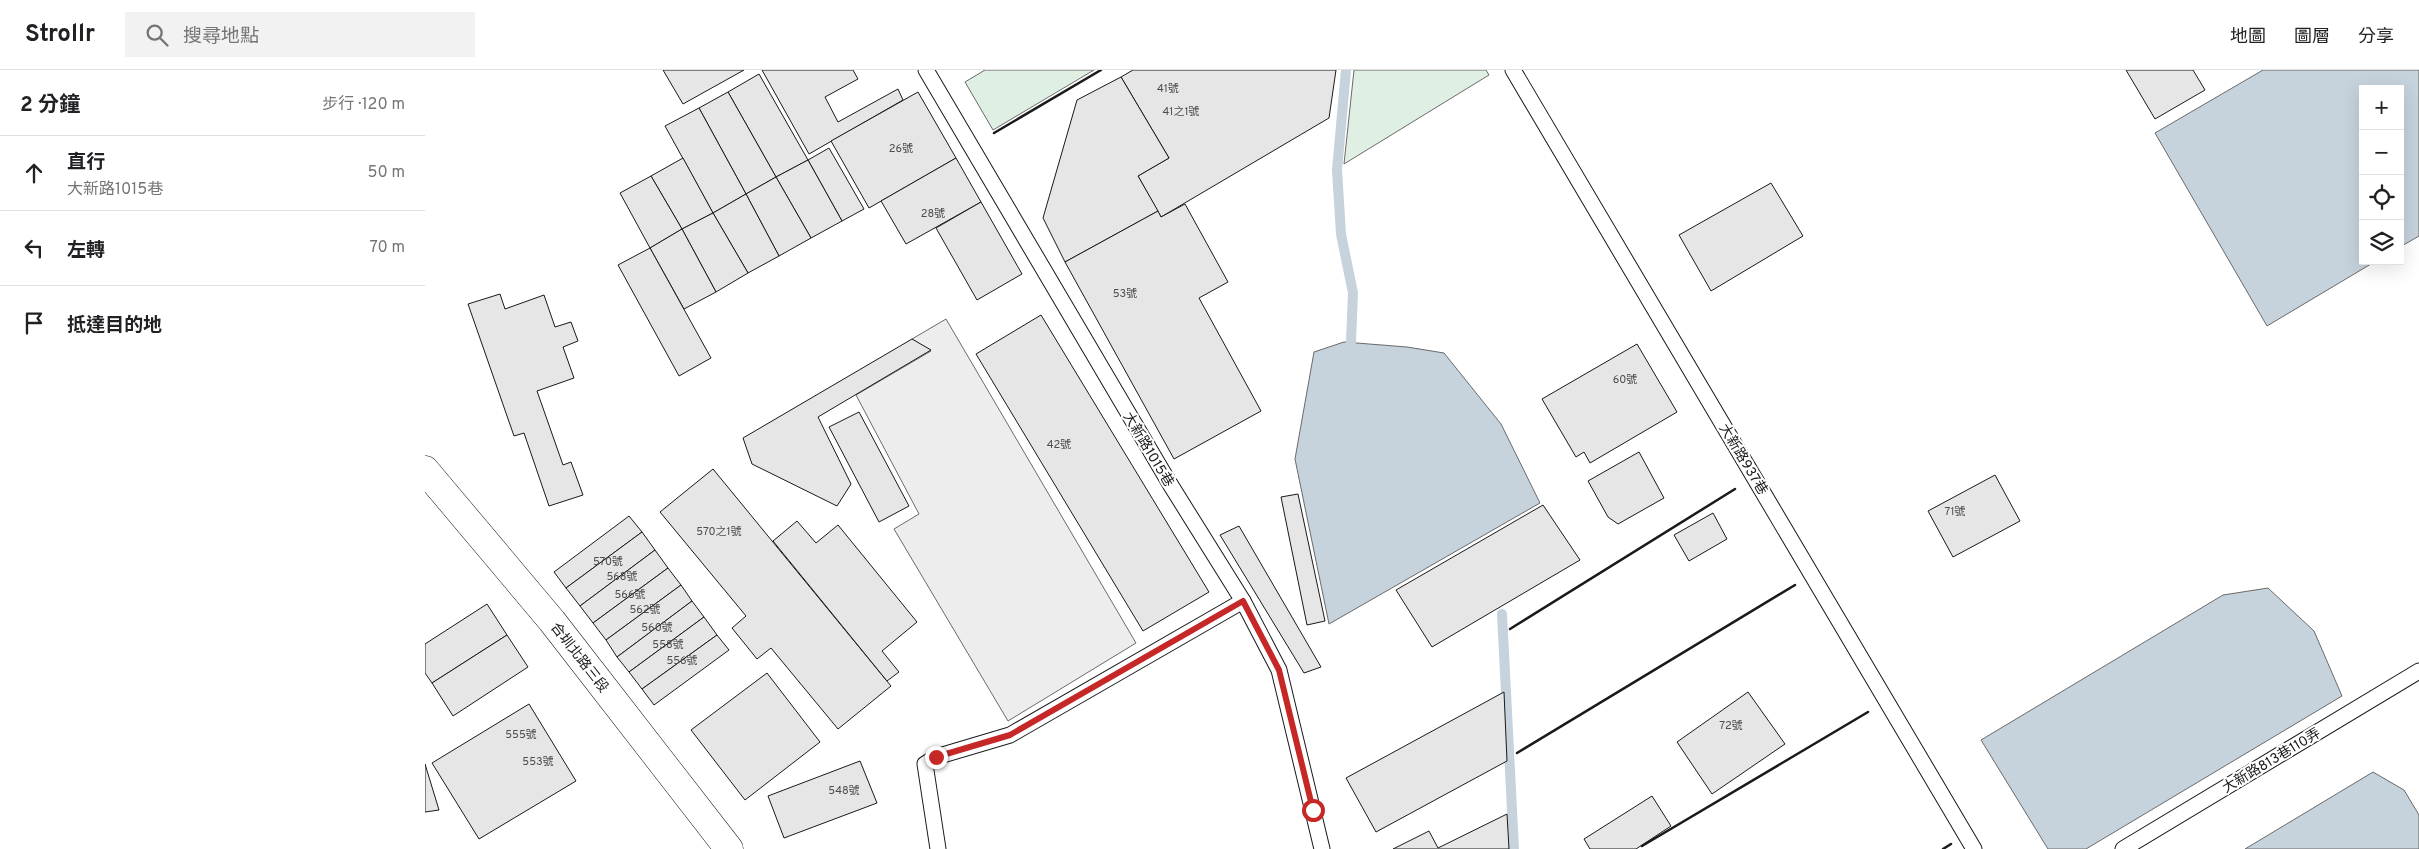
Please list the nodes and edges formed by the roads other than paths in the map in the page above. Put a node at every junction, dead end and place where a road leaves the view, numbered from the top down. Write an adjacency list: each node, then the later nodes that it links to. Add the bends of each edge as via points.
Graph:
1 (926, 70): 4 (lane, 大新路1015巷, via 1170,484)
2 (1513, 70): 9 (lane, 大新路937巷)
3 (425, 470): 6 (street, 合圳北路三段, via 552,621)
4 (1243, 601): 7 (lane, via 1010,735 936,757 925,764); 8 (lane, 大新路1015巷, via 1279,670)
5 (2419, 671): 10 (lane, 大新路813巷110弄)
6 (729, 849)
7 (938, 849)
8 (1322, 849)
9 (1974, 849)
10 (2123, 849)

